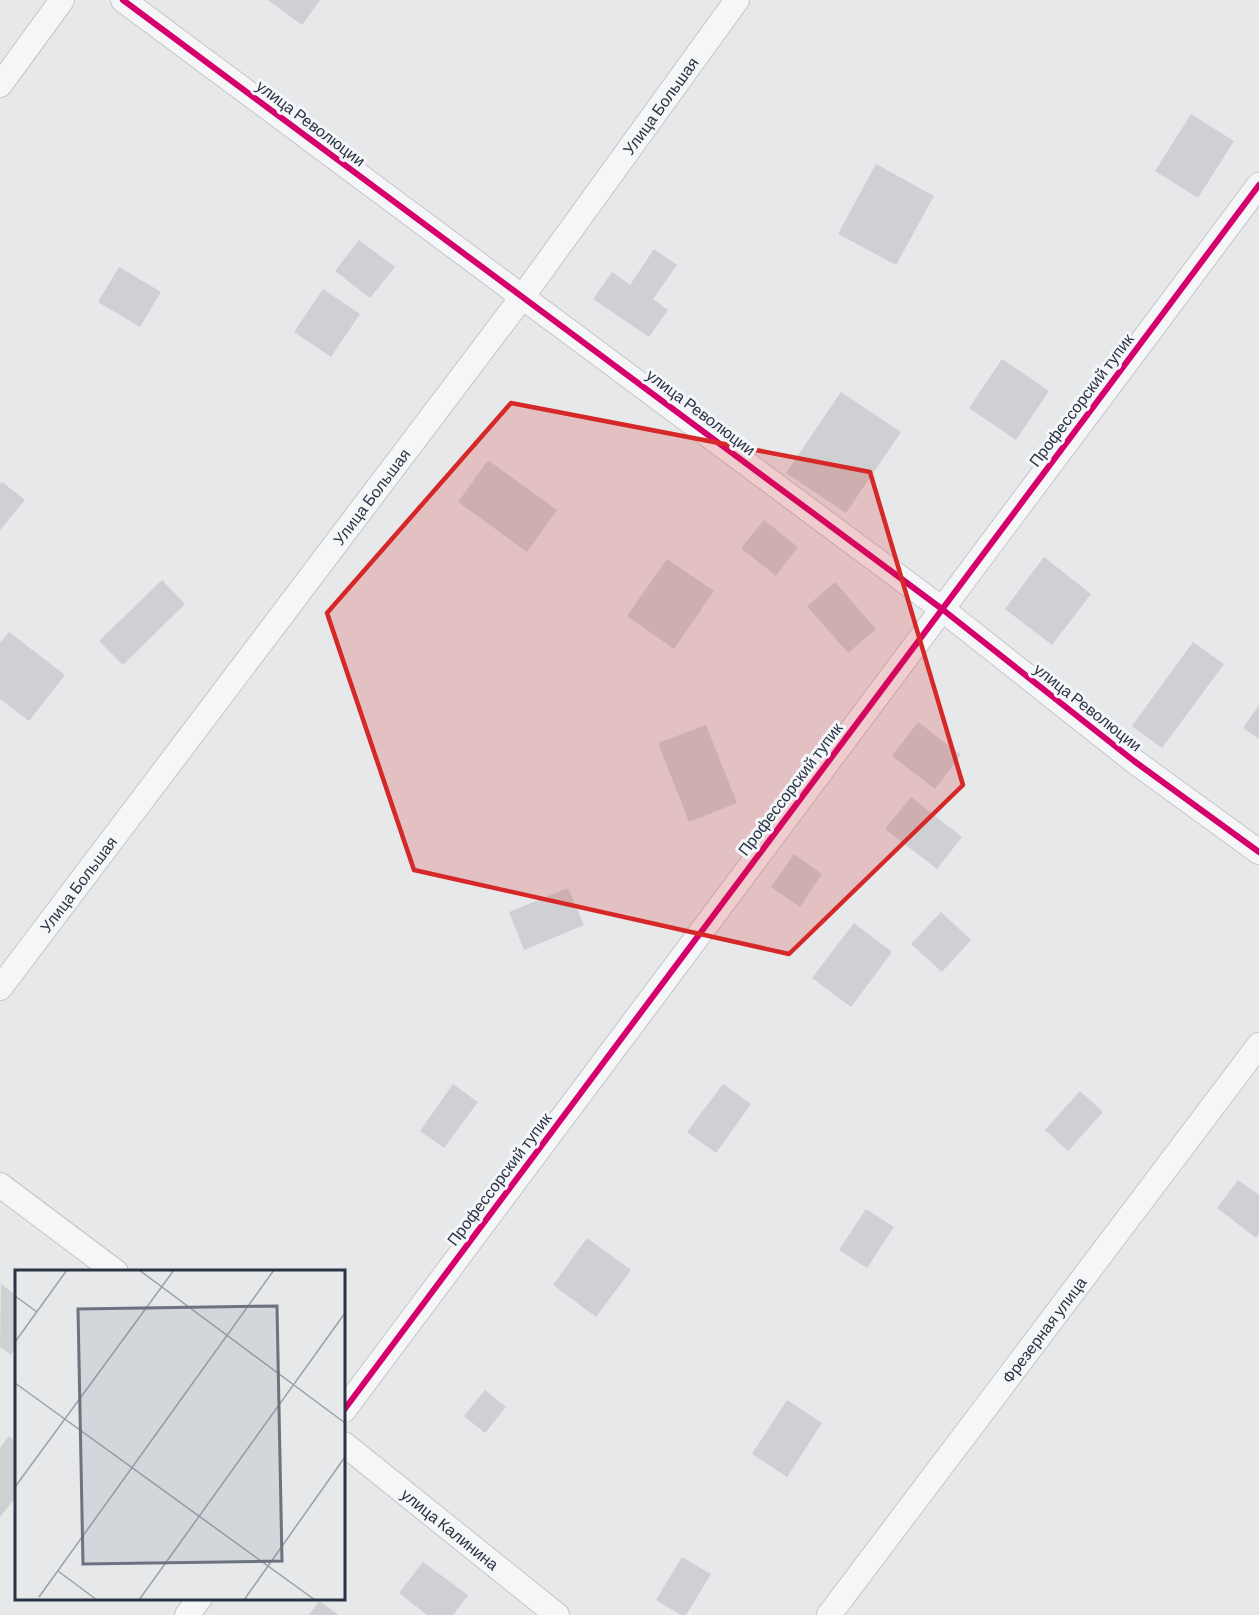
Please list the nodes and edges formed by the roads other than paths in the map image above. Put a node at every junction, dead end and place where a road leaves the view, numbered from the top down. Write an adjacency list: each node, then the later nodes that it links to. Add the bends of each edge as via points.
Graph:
1 (62, 0): 4 (street)
2 (123, 0): 6 (street, улица Революции)
3 (737, 0): 6 (street, Улица Большая)
4 (0, 85)
5 (1259, 185): 7 (street, Профессорский тупик)
6 (523, 296): 7 (street, улица Революции); 9 (street, Улица Большая)
7 (942, 609): 8 (street, улица Революции, via 1134,760); 13 (street, Профессорский тупик)
8 (1259, 852)
9 (0, 988)
10 (1259, 1045): 18 (street, Фрезерная улица)
11 (0, 1185): 12 (street)
12 (113, 1270)
13 (345, 1409)
14 (345, 1445): 17 (street, улица Калинина)
15 (199, 1600): 16 (street)
16 (187, 1615)
17 (557, 1615)
18 (829, 1615)

